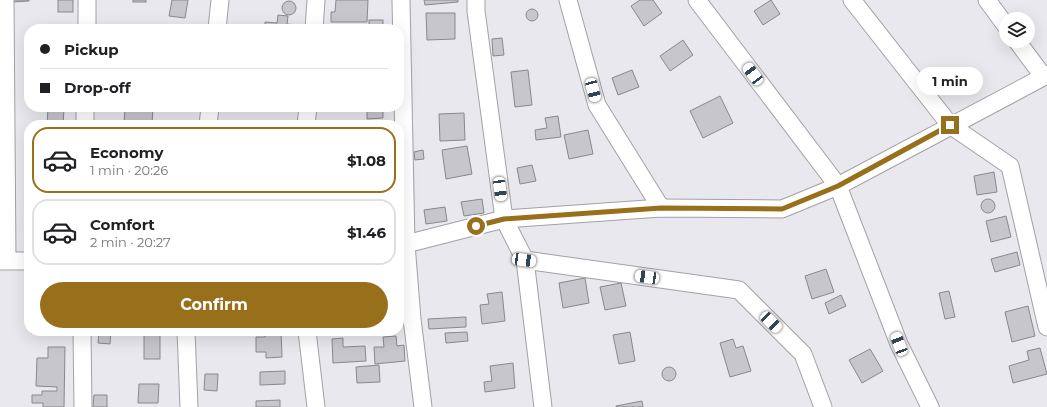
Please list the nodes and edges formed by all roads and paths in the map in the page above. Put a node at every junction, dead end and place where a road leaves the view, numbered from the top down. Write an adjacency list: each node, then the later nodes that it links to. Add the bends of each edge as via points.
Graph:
1 (5, 0): 24 (street)
2 (87, 0): 12 (street)
3 (220, 0): 13 (street)
4 (316, 0): 14 (street)
5 (401, 0): 15 (street)
6 (476, 0): 21 (street)
7 (568, 0): 20 (street, via 597,105)
8 (696, 0): 19 (street)
9 (852, 0): 18 (street)
10 (987, 0): 11 (street)
11 (999, 16)
12 (87, 24)
13 (218, 24)
14 (314, 24)
15 (401, 24)
16 (1023, 48): 17 (street)
17 (1045, 75): 18 (street)
18 (950, 125): 19 (street); 27 (street, via 1010,166)
19 (838, 186): 20 (street, via 782,209); 37 (street, via 899,344)
20 (661, 208): 21 (street)
21 (504, 219): 22 (street); 25 (street)
22 (404, 244)
23 (404, 252): 34 (street)
24 (4, 260): 26 (street)
25 (524, 260): 35 (street); 36 (street, via 739,290 803,354)
26 (24, 261)
27 (1047, 327)
28 (82, 336): 31 (street)
29 (186, 336): 32 (street)
30 (308, 336): 33 (street)
31 (83, 407)
32 (189, 407)
33 (316, 407)
34 (422, 407)
35 (543, 407)
36 (823, 407)
37 (930, 407)

